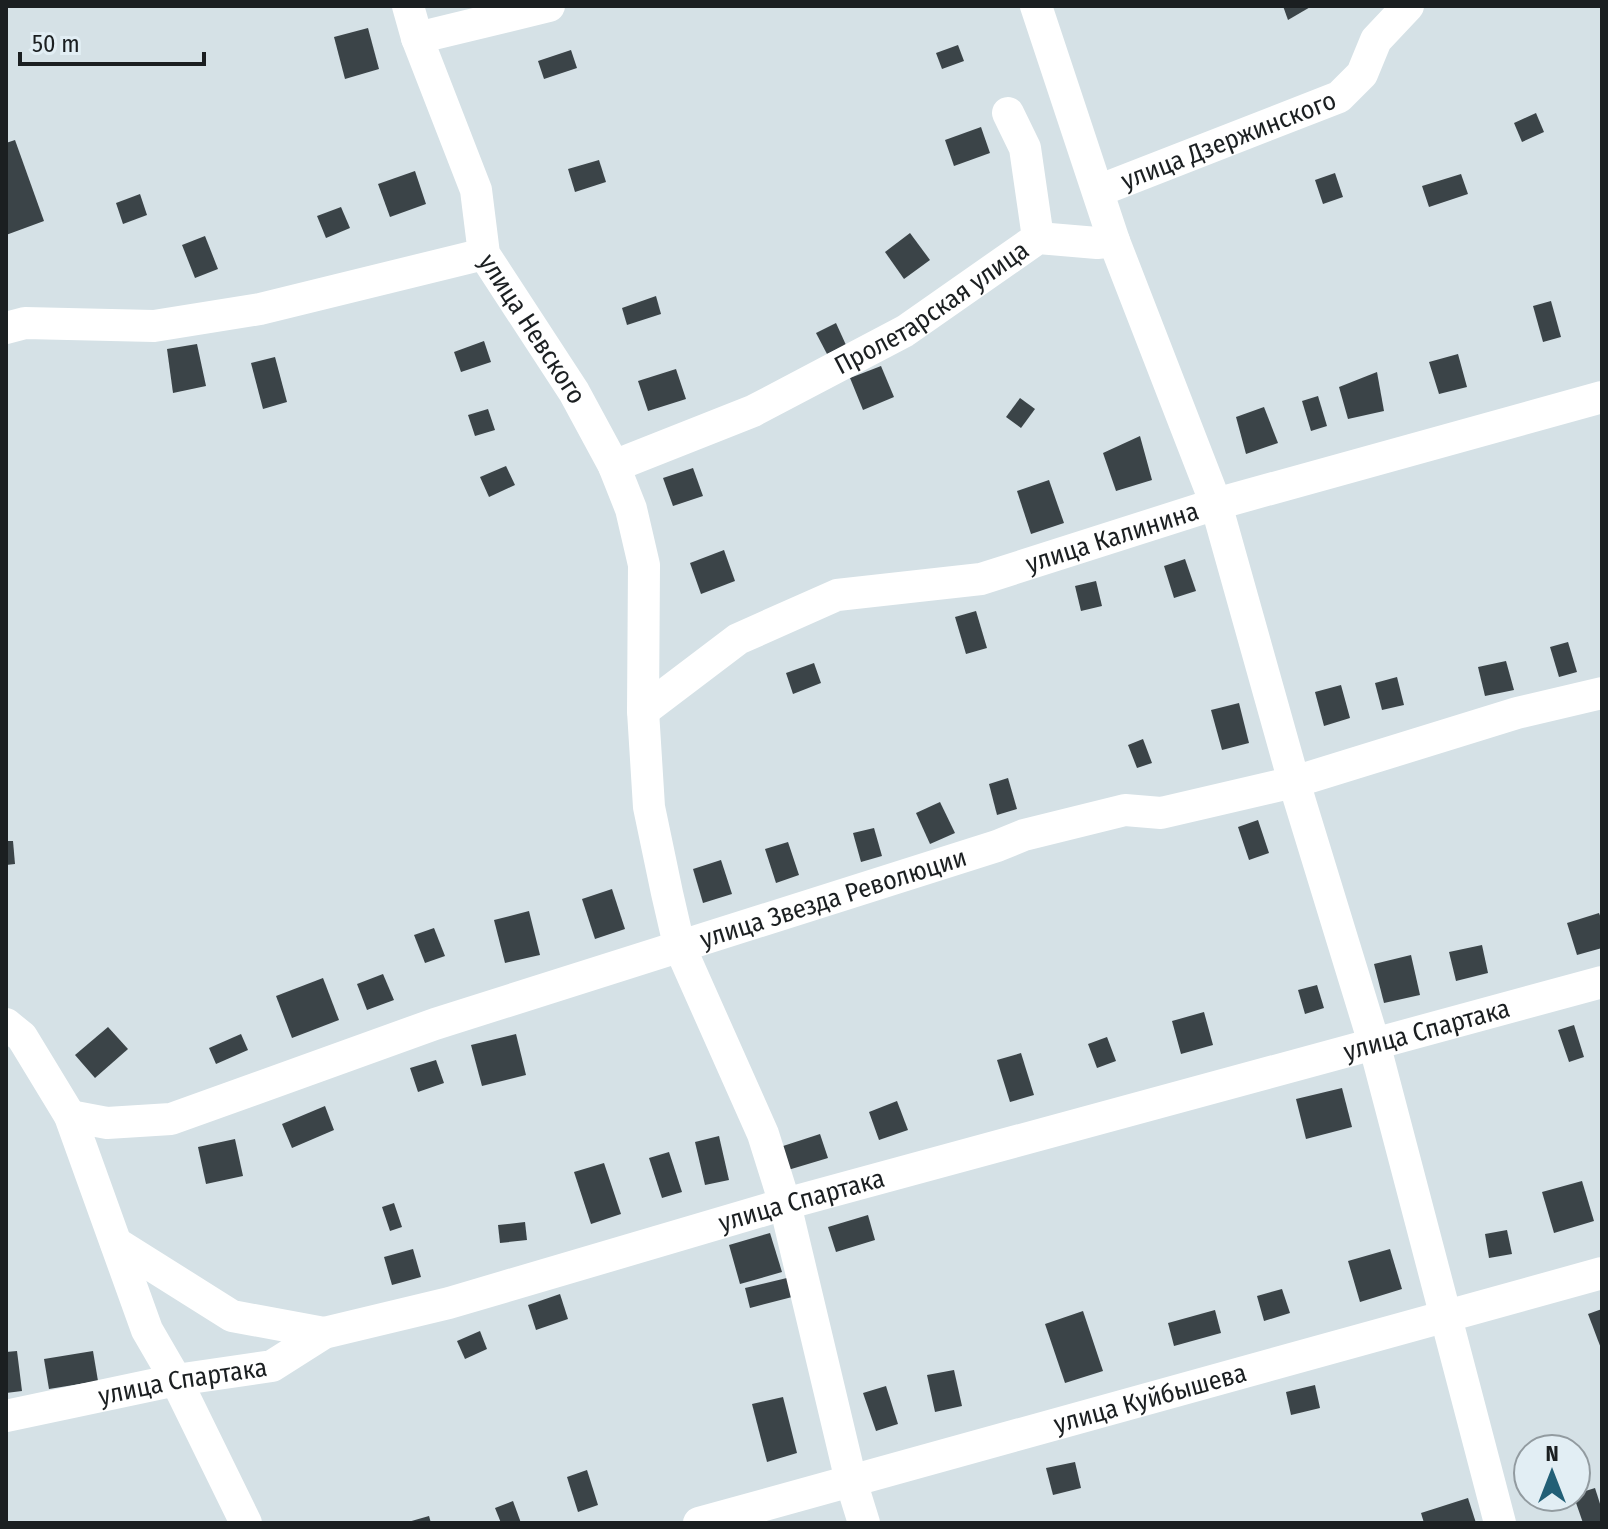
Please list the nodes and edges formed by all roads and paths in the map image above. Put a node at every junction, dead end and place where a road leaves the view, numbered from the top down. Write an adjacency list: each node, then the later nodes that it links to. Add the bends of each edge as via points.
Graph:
1 (408, 6): 5 (street, улица Невского)
2 (549, 6): 5 (street)
3 (1036, 6): 7 (street)
4 (1408, 6): 7 (street, улица Дзержинского, via 1376,40 1362,74 1339,97)
5 (417, 38): 10 (street, улица Невского, via 476,190)
6 (1008, 113): 8 (street, via 1025,148)
7 (1098, 191): 9 (street)
8 (1038, 238): 9 (street, Пролетарская улица); 13 (street, Пролетарская улица, via 905,331 753,411)
9 (1114, 241): 14 (street)
10 (484, 254): 11 (street, via 260,309 154,326 25,323); 13 (street, улица Невского, via 574,392)
11 (6, 328)
12 (1602, 397): 14 (street, улица Калинина)
13 (614, 466): 16 (street, улица Невского, via 644,565)
14 (1216, 504): 16 (street, улица Калинина, via 981,579 837,595 738,639); 17 (street)
15 (1602, 693): 17 (street, улица Звезда Революции, via 1517,713)
16 (643, 711): 18 (street, улица Невского, via 649,807)
17 (1294, 782): 18 (street, улица Звезда Революции, via 1161,813 1125,810 1024,835); 21 (street)
18 (679, 945): 22 (street, улица Звезда Революции, via 435,1024 171,1119 107,1123); 23 (street, улица Невского, via 763,1134)
19 (1602, 982): 21 (street, улица Спартака)
20 (6, 1024): 22 (street, via 22,1037)
21 (1374, 1043): 23 (street, улица Спартака); 26 (street)
22 (70, 1116): 24 (street)
23 (785, 1204): 27 (street, улица Спартака, via 449,1303); 30 (street, улица Невского)
24 (116, 1243): 27 (street, via 232,1316); 28 (street, via 147,1330)
25 (1602, 1273): 26 (street, улица Куйбышева)
26 (1447, 1318): 30 (street, улица Куйбышева); 34 (street)
27 (324, 1333): 28 (street, улица Спартака, via 272,1366)
28 (176, 1380): 29 (street, улица Спартака); 31 (street)
29 (6, 1416)
30 (851, 1481): 32 (street, улица Куйбышева); 33 (street, улица Невского)
31 (246, 1523)
32 (699, 1523)
33 (864, 1523)
34 (1500, 1523)

